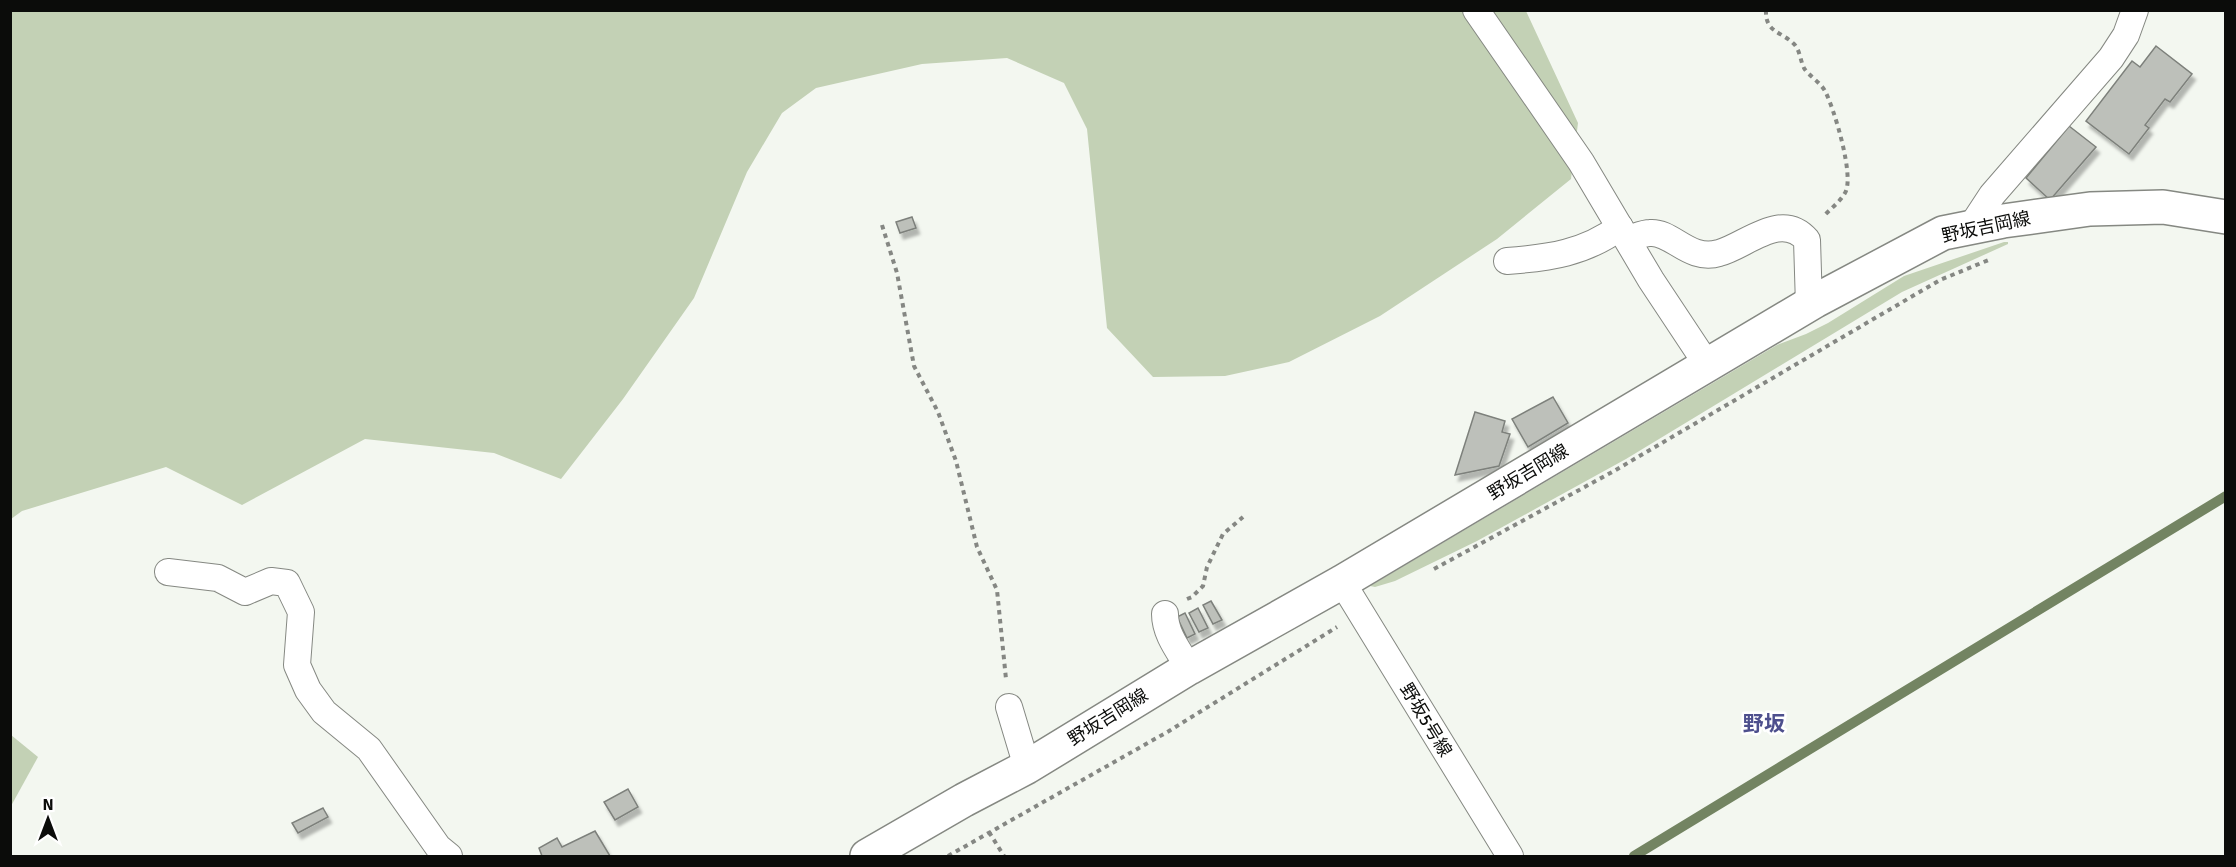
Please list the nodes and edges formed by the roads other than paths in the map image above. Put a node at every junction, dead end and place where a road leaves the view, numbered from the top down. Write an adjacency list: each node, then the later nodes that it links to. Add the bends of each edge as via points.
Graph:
1 (1476, 10): 5 (street, via 1581,162)
2 (2135, 10): 4 (street, via 2126,35 2110,58 1992,195)
3 (2226, 217): 4 (street, 野坂吉岡線, via 2163,207 2090,209)
4 (1971, 227): 7 (street, 野坂吉岡線, via 1943,233)
5 (1624, 233): 6 (street, via 1558,255); 7 (street, via 1659,234 1704,255 1719,253 1762,232 1792,230 1807,240); 8 (street)
6 (1506, 261)
7 (1809, 305): 8 (street, 野坂吉岡線)
8 (1708, 366): 10 (street, 野坂吉岡線)
9 (168, 572): 15 (street, via 218,578 245,592 271,581 287,584 301,612 297,665 308,690 324,712 369,748 438,847)
10 (1342, 582): 12 (street, 野坂吉岡線); 17 (street, 野坂5号線)
11 (1165, 614): 12 (street, via 1169,634)
12 (1189, 668): 14 (street, 野坂吉岡線)
13 (1009, 707): 14 (street)
14 (1027, 767): 16 (street, 野坂吉岡線)
15 (449, 856)
16 (867, 856)
17 (1510, 856)

